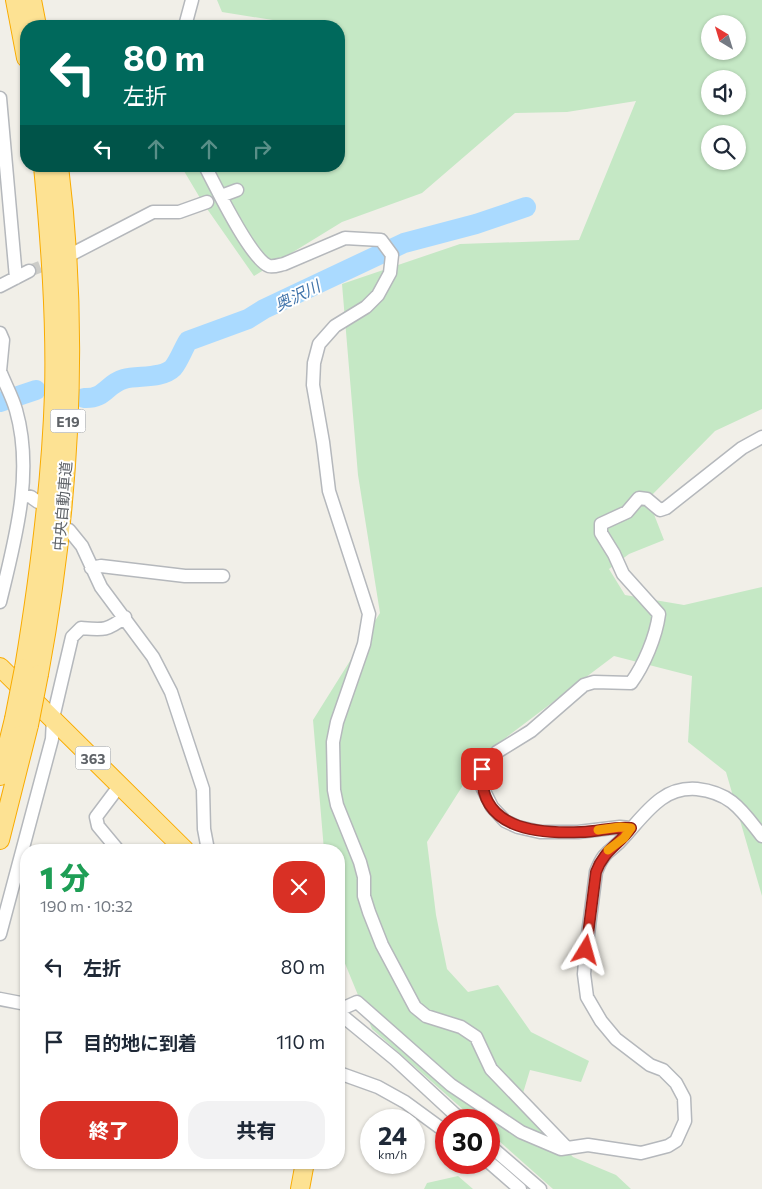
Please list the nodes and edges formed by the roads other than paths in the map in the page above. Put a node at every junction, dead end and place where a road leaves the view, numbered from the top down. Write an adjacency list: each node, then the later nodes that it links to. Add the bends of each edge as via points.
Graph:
1 (15, 0): 6 (highway)
2 (32, 0): 4 (highway)
3 (192, 0): 5 (street)
4 (36, 20)
5 (187, 20)
6 (20, 26)
7 (0, 98): 16 (street)
8 (43, 172): 29 (highway, 中央自動車道 / E19, via 52,282 54,392)
9 (60, 172): 29 (highway, 中央自動車道 / E19, via 69,282 70,390 60,534)
10 (208, 172): 12 (street)
11 (237, 190): 12 (street)
12 (221, 196): 50 (street, via 254,253 267,265 284,264 345,238 382,240 392,255 390,273 378,295 366,307 334,326 319,344 314,363 313,384 329,492 369,614 364,644 333,742 334,790 360,862 369,912 382,945 415,1007 426,1016 461,1027 476,1037 491,1070)
13 (208, 202): 14 (street, via 180,212 153,212)
14 (68, 256)
15 (30, 271): 16 (street)
16 (16, 278): 17 (street)
17 (0, 286)
18 (0, 332): 19 (street, via 3,340)
19 (0, 371): 21 (street, via 16,409 21,434)
20 (762, 437): 34 (street, via 742,448 666,508 660,510 647,499 639,498 627,512 601,524 601,533 623,574 659,614 658,625 637,674 631,683 594,682 584,685 531,731 496,752 482,769 481,785 492,807 505,821 518,827 540,832)
21 (23, 496): 22 (street); 26 (street)
22 (38, 502)
23 (69, 530): 24 (street, via 82,546)
24 (91, 568): 25 (street, via 101,566 185,576); 27 (street, via 101,587)
25 (223, 576)
26 (0, 602)
27 (125, 617): 30 (street, via 104,630 81,628 72,638); 40 (street, via 153,657 171,692 203,789)
28 (0, 667): 30 (highway, 363)
29 (32, 671): 31 (highway, 中央自動車道 / E19, bridge)
30 (53, 718): 33 (highway, 363); 37 (street, via 52,739)
31 (22, 722): 32 (highway, 中央自動車道 / E19); 36 (highway, 中央自動車道 / E19)
32 (0, 776)
33 (120, 785): 38 (street, via 96,817 98,826); 39 (highway, 363)
34 (631, 828): 35 (street, via 661,799 675,791 692,789 711,791 731,800); 50 (street, via 624,838 608,849 596,872 586,950 585,987 596,1014 608,1031 676,1083 684,1098 684,1128 676,1141 658,1150 641,1153 588,1145)
35 (762, 836)
36 (0, 840)
37 (24, 844)
38 (113, 844)
39 (179, 844)
40 (207, 844)
41 (20, 859): 42 (street)
42 (0, 934)
43 (0, 999): 44 (street)
44 (20, 1003)
45 (345, 1009): 50 (street, via 357,1002 451,1085 521,1132 556,1147)
46 (345, 1017): 48 (street)
47 (345, 1075): 49 (street, via 378,1087)
48 (449, 1109)
49 (435, 1124)
50 (567, 1148)
51 (500, 1154): 56 (street)
52 (304, 1169): 54 (highway)
53 (500, 1172): 55 (street)
54 (300, 1189)
55 (520, 1189)
56 (540, 1189)

